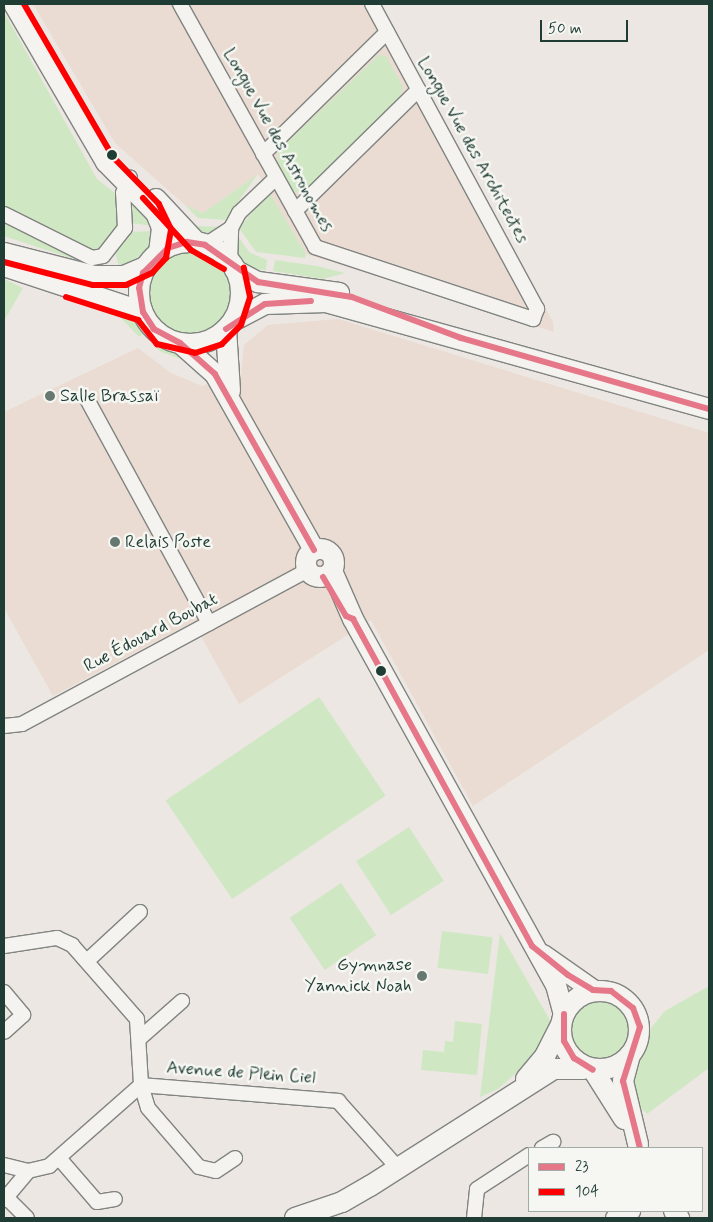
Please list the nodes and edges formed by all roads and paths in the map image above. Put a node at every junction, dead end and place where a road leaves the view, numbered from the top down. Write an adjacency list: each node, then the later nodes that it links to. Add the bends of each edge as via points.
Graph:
1 (14, 4): 8 (street, via 96,147)
2 (180, 4): 6 (street, Longue Vue des Astronomes)
3 (372, 4): 4 (street, Longue Vue des Architectes)
4 (387, 32): 5 (street, Longue Vue des Architectes); 6 (street)
5 (418, 90): 9 (street); 18 (street, Longue Vue des Architectes)
6 (263, 154): 7 (street, Longue Vue des Astronomes)
7 (276, 178): 9 (street, Longue Vue des Astronomes); 11 (street, via 248,201)
8 (128, 179): 10 (street, via 125,228 102,256 92,258); 12 (street); 14 (street, via 156,213 162,228)
9 (295, 211): 18 (street, Longue Vue des Astronomes, via 315,247 412,276 526,319)
10 (4, 214)
11 (231, 228): 12 (street); 16 (street)
12 (201, 244): 14 (street, via 177,244); 16 (street)
13 (4, 254): 14 (street, via 94,276 124,276)
14 (153, 259): 17 (street, via 139,288)
15 (4, 266): 17 (street)
16 (232, 266): 19 (street, via 241,296); 20 (street, via 258,282 352,297)
17 (142, 312): 21 (street, via 161,336)
18 (538, 315)
19 (229, 325): 20 (street, via 265,304 326,302); 21 (street, via 205,342); 24 (street, via 228,386)
20 (461, 338): 23 (street)
21 (180, 343): 24 (street, via 215,374)
22 (88, 401): 26 (street)
23 (709, 409)
24 (249, 432): 25 (street, via 314,550 324,550 332,556)
25 (321, 573): 26 (street, Rue Édouard Boubat); 30 (street, via 352,619)
26 (209, 623): 27 (street, Rue Édouard Boubat)
27 (8, 727)
28 (140, 912): 31 (street)
29 (4, 946): 31 (street, via 57,938 72,945)
30 (532, 946): 32 (street); 35 (street, via 556,985)
31 (87, 962): 37 (street, via 137,1019)
32 (594, 990): 35 (street, via 579,996); 38 (street, via 611,992 633,1008 640,1027)
33 (4, 992): 36 (street, via 23,1015)
34 (182, 1001): 37 (street)
35 (563, 1019): 39 (street, via 564,1042); 41 (street, via 545,1056)
36 (4, 1032)
37 (140, 1038): 40 (street)
38 (630, 1054): 39 (street, via 616,1066); 42 (street, via 624,1081)
39 (589, 1070): 41 (street, via 554,1068); 42 (street, via 606,1086)
40 (141, 1085): 44 (street, via 148,1108 199,1167 216,1171); 45 (street); 47 (street, Avenue de Plein Ciel, via 338,1102)
41 (518, 1088): 47 (street, via 434,1144 421,1144)
42 (639, 1146)
43 (528, 1157): 54 (street, via 478,1189)
44 (235, 1158)
45 (54, 1162): 48 (street); 50 (street, via 96,1202)
46 (4, 1165): 48 (street)
47 (396, 1165): 53 (street, via 342,1202)
48 (28, 1171): 49 (street)
49 (5, 1199): 52 (street)
50 (115, 1199)
51 (628, 1212): 55 (street)
52 (27, 1218)
53 (295, 1218)
54 (474, 1218)
55 (616, 1218)

